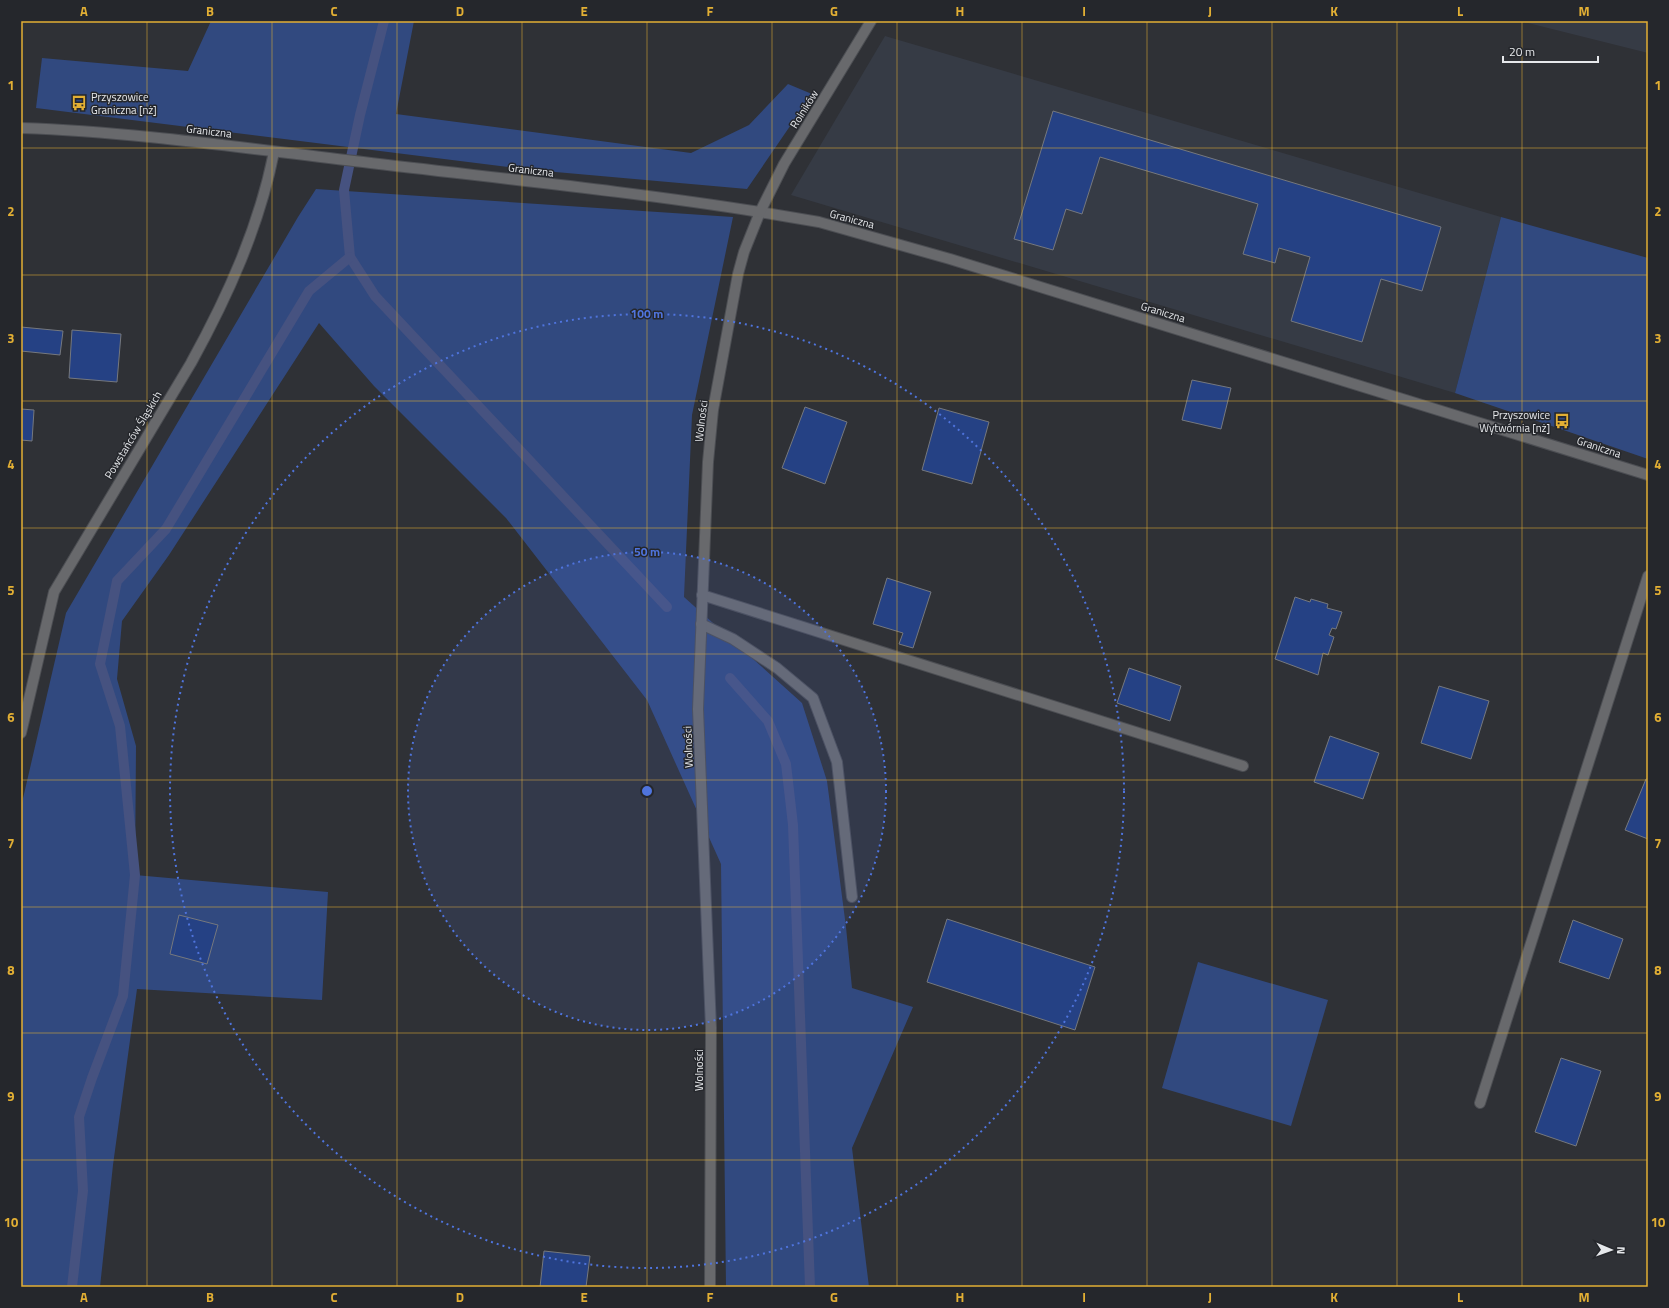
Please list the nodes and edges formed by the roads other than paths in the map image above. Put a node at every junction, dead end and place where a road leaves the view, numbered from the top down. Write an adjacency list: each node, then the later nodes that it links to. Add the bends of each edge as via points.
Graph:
1 (871, 21): 4 (street, Rolników, via 784,164)
2 (21, 128): 3 (street, Graniczna, via 188,140)
3 (274, 152): 4 (street, Graniczna, via 677,199); 9 (street, Powstańców Śląskich, via 249,241 211,326 54,592)
4 (760, 212): 5 (street, Graniczna, via 819,222 950,259); 7 (street, Wolności, via 738,274 714,410 708,462)
5 (1648, 475)
6 (1648, 576): 12 (street)
7 (702, 595): 8 (street, Wolności); 10 (street)
8 (701, 624): 11 (street, via 733,639 777,668 813,698 837,762); 13 (street, Wolności, via 698,709 711,1028)
9 (21, 733)
10 (1243, 766)
11 (852, 897)
12 (1480, 1103)
13 (710, 1287)

